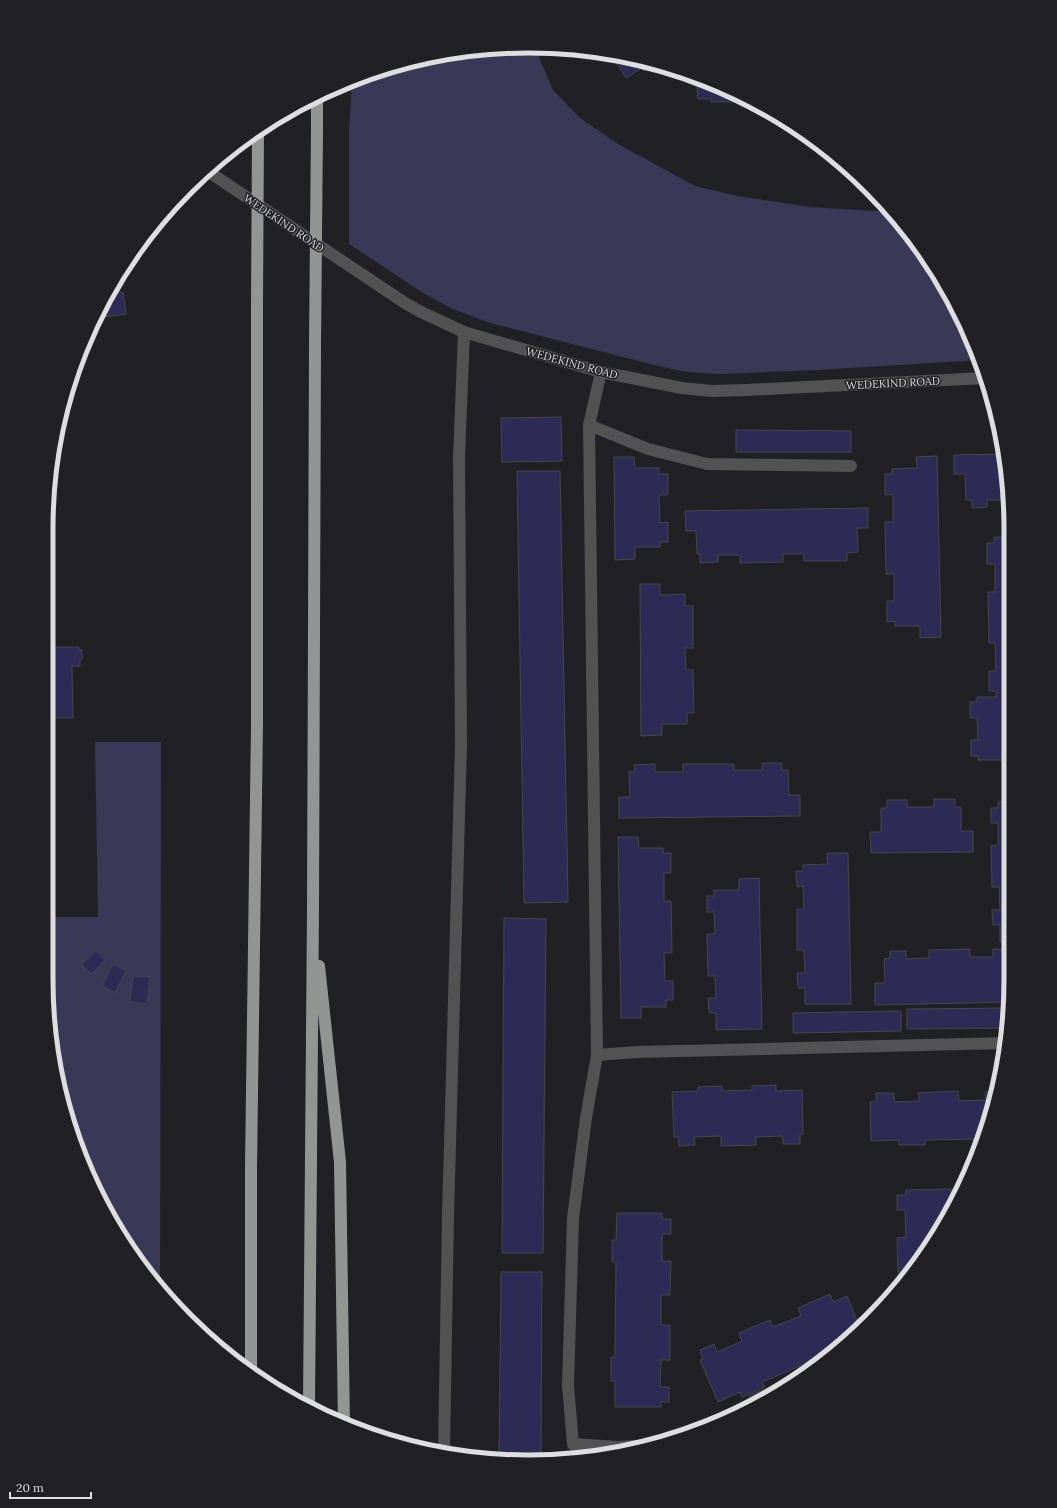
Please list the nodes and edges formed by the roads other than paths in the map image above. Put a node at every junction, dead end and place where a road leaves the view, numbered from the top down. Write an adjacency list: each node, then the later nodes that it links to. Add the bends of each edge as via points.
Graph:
1 (317, 103): 9 (highway, bridge)
2 (258, 137): 12 (highway, bridge, via 257,724)
3 (212, 174): 4 (street, WEDEKIND ROAD, via 405,303)
4 (464, 332): 5 (street, WEDEKIND ROAD); 15 (street, via 459,458 461,744)
5 (601, 372): 6 (street, WEDEKIND ROAD, via 682,388 712,391); 7 (street)
6 (980, 378)
7 (589, 424): 8 (street, via 648,449 707,464); 11 (street)
8 (851, 466)
9 (313, 909): 13 (highway); 14 (highway, via 340,1162)
10 (1000, 1043): 11 (street)
11 (597, 1055): 16 (street, via 573,1218 568,1386 573,1444)
12 (251, 1366)
13 (309, 1401)
14 (344, 1418)
15 (444, 1447)
16 (616, 1447)

